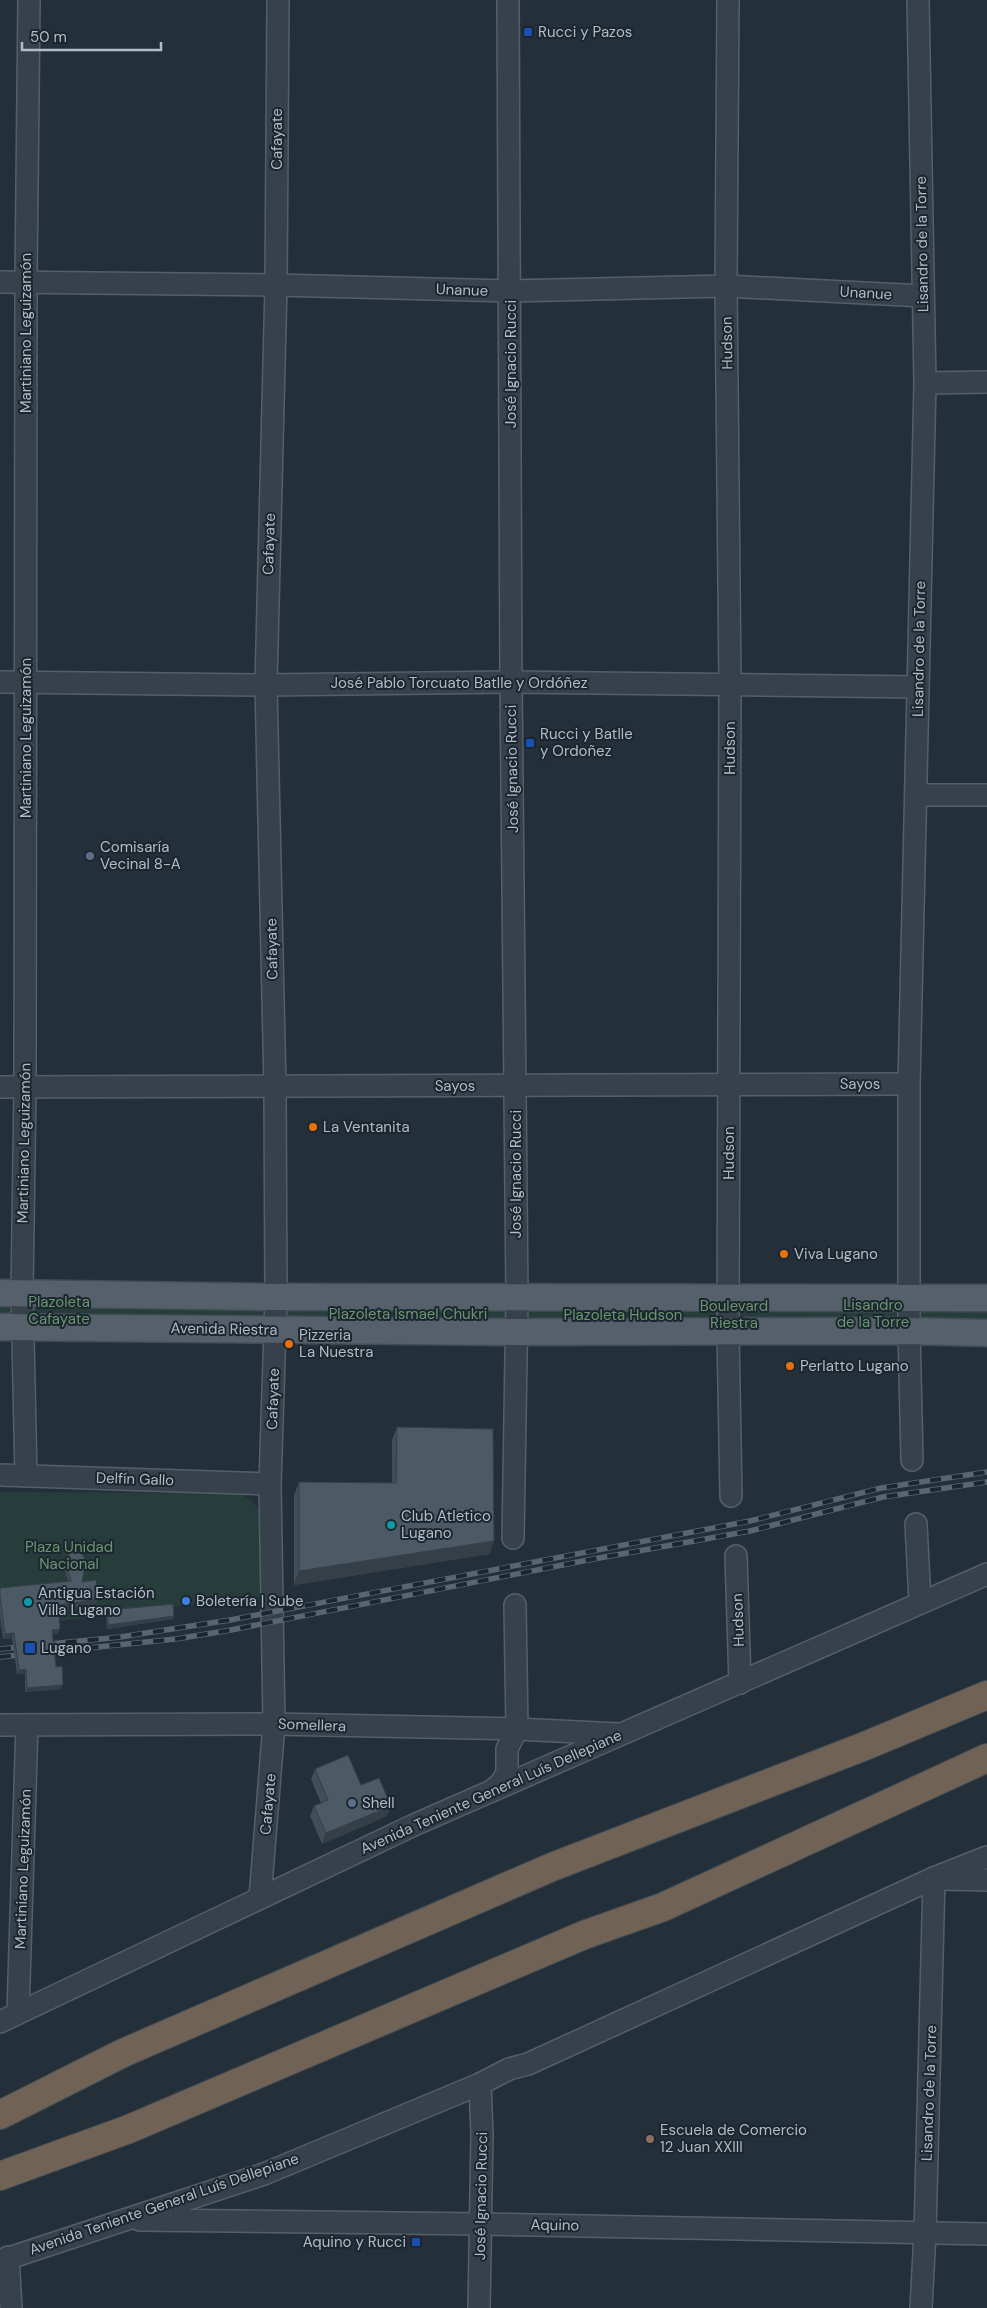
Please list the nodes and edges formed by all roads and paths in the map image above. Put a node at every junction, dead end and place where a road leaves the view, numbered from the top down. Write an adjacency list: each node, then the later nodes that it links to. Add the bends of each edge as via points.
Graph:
1 (29, 0): 7 (street, Martiniano Leguizamón)
2 (278, 0): 8 (street, Cafayate)
3 (508, 0): 10 (street, José Ignacio Rucci)
4 (728, 0): 9 (street, Hudson)
5 (918, 0): 11 (street, Lisandro de la Torre)
6 (0, 282): 7 (street, Unanue)
7 (26, 282): 8 (street, Unanue); 15 (street, Martiniano Leguizamón)
8 (276, 285): 10 (street, Unanue); 17 (street, Cafayate)
9 (726, 286): 10 (street, Unanue); 11 (street, Unanue); 18 (street, Hudson)
10 (510, 292): 16 (street, José Ignacio Rucci)
11 (923, 296): 13 (street, Lisandro de la Torre)
12 (987, 382): 13 (street)
13 (925, 383): 19 (street, Lisandro de la Torre)
14 (0, 682): 15 (street, José Pablo Torcuato Batlle y Ordóñez)
15 (26, 682): 17 (street, José Pablo Torcuato Batlle y Ordóñez); 27 (street, Martiniano Leguizamón)
16 (511, 682): 17 (street, José Pablo Torcuato Batlle y Ordóñez); 18 (street, José Pablo Torcuato Batlle y Ordóñez); 24 (street, José Ignacio Rucci)
17 (266, 684): 25 (street, Cafayate)
18 (730, 684): 19 (street, José Pablo Torcuato Batlle y Ordóñez); 22 (street, Hudson)
19 (918, 688): 20 (street, Lisandro de la Torre)
20 (917, 795): 21 (street); 23 (street, Lisandro de la Torre)
21 (987, 795)
22 (728, 1084): 23 (street, Sayos); 24 (street, Sayos); 31 (street, Hudson)
23 (909, 1084): 32 (street, Lisandro de la Torre)
24 (516, 1085): 25 (street, Sayos); 30 (street, José Ignacio Rucci)
25 (275, 1086): 27 (street, Sayos); 29 (street, Cafayate)
26 (0, 1087): 27 (street, Sayos)
27 (25, 1087): 28 (street, Martiniano Leguizamón)
28 (11, 1293): 29 (main road); 34 (street, Martiniano Leguizamón)
29 (276, 1297): 30 (main road); 35 (street, Cafayate)
30 (517, 1297): 31 (main road); 37 (street, José Ignacio Rucci)
31 (730, 1297): 32 (main road); 38 (street, Hudson)
32 (909, 1297): 33 (main road); 36 (street, Lisandro de la Torre)
33 (987, 1298)
34 (11, 1327): 35 (main road, Avenida Riestra); 42 (street, Martiniano Leguizamón)
35 (275, 1330): 37 (main road, Avenida Riestra); 43 (street, Cafayate)
36 (909, 1331): 38 (main road, Avenida Riestra); 39 (main road, Avenida Riestra); 40 (street)
37 (516, 1332): 38 (main road, Avenida Riestra); 46 (street, José Ignacio Rucci)
38 (728, 1332): 44 (street, Hudson)
39 (987, 1333)
40 (912, 1460)
41 (0, 1475): 42 (street, Delfín Gallo)
42 (26, 1476): 43 (street, Delfín Gallo)
43 (270, 1484): 53 (street, Cafayate)
44 (731, 1496)
45 (916, 1524): 49 (street)
46 (513, 1538)
47 (736, 1556): 51 (street, Hudson)
48 (987, 1574): 49 (street, Avenida Teniente General Luís Dellepiane)
49 (920, 1602): 51 (street, Avenida Teniente General Luís Dellepiane)
50 (515, 1605): 56 (street)
51 (740, 1683): 57 (street, Avenida Teniente General Luís Dellepiane)
52 (987, 1695): 66 (highway, via 544,1871 123,2053)
53 (274, 1724): 55 (street, Somellera); 56 (street, Somellera); 63 (street, Cafayate)
54 (0, 1725): 55 (street, Somellera)
55 (27, 1726): 64 (street, Martiniano Leguizamón)
56 (517, 1729): 57 (street, Somellera); 59 (street, via 507,1749 506,1772)
57 (623, 1734): 59 (street, Avenida Teniente General Luís Dellepiane)
58 (987, 1758): 67 (highway, via 663,1907 584,1935 129,2129)
59 (492, 1791): 63 (street, Avenida Teniente General Luís Dellepiane)
60 (987, 1857): 61 (street, Avenida Teniente General Luís Dellepiane)
61 (934, 1878): 62 (street); 65 (street, Avenida Teniente General Luís Dellepiane); 70 (street, Lisandro de la Torre)
62 (987, 1880)
63 (260, 1898): 64 (street, Avenida Teniente General Luís Dellepiane)
64 (9, 2018)
65 (480, 2084): 68 (street, Avenida Teniente General Luís Dellepiane, via 264,2174); 69 (street, José Ignacio Rucci)
66 (0, 2114)
67 (0, 2176)
68 (123, 2220): 69 (street, Aquino); 72 (street, Avenida Teniente General Luís Dellepiane)
69 (481, 2224): 70 (street, Aquino); 74 (street, José Ignacio Rucci)
70 (925, 2233): 71 (street, Aquino); 75 (street, Lisandro de la Torre)
71 (987, 2234)
72 (4, 2259): 73 (street)
73 (10, 2308)
74 (479, 2308)
75 (921, 2308)

